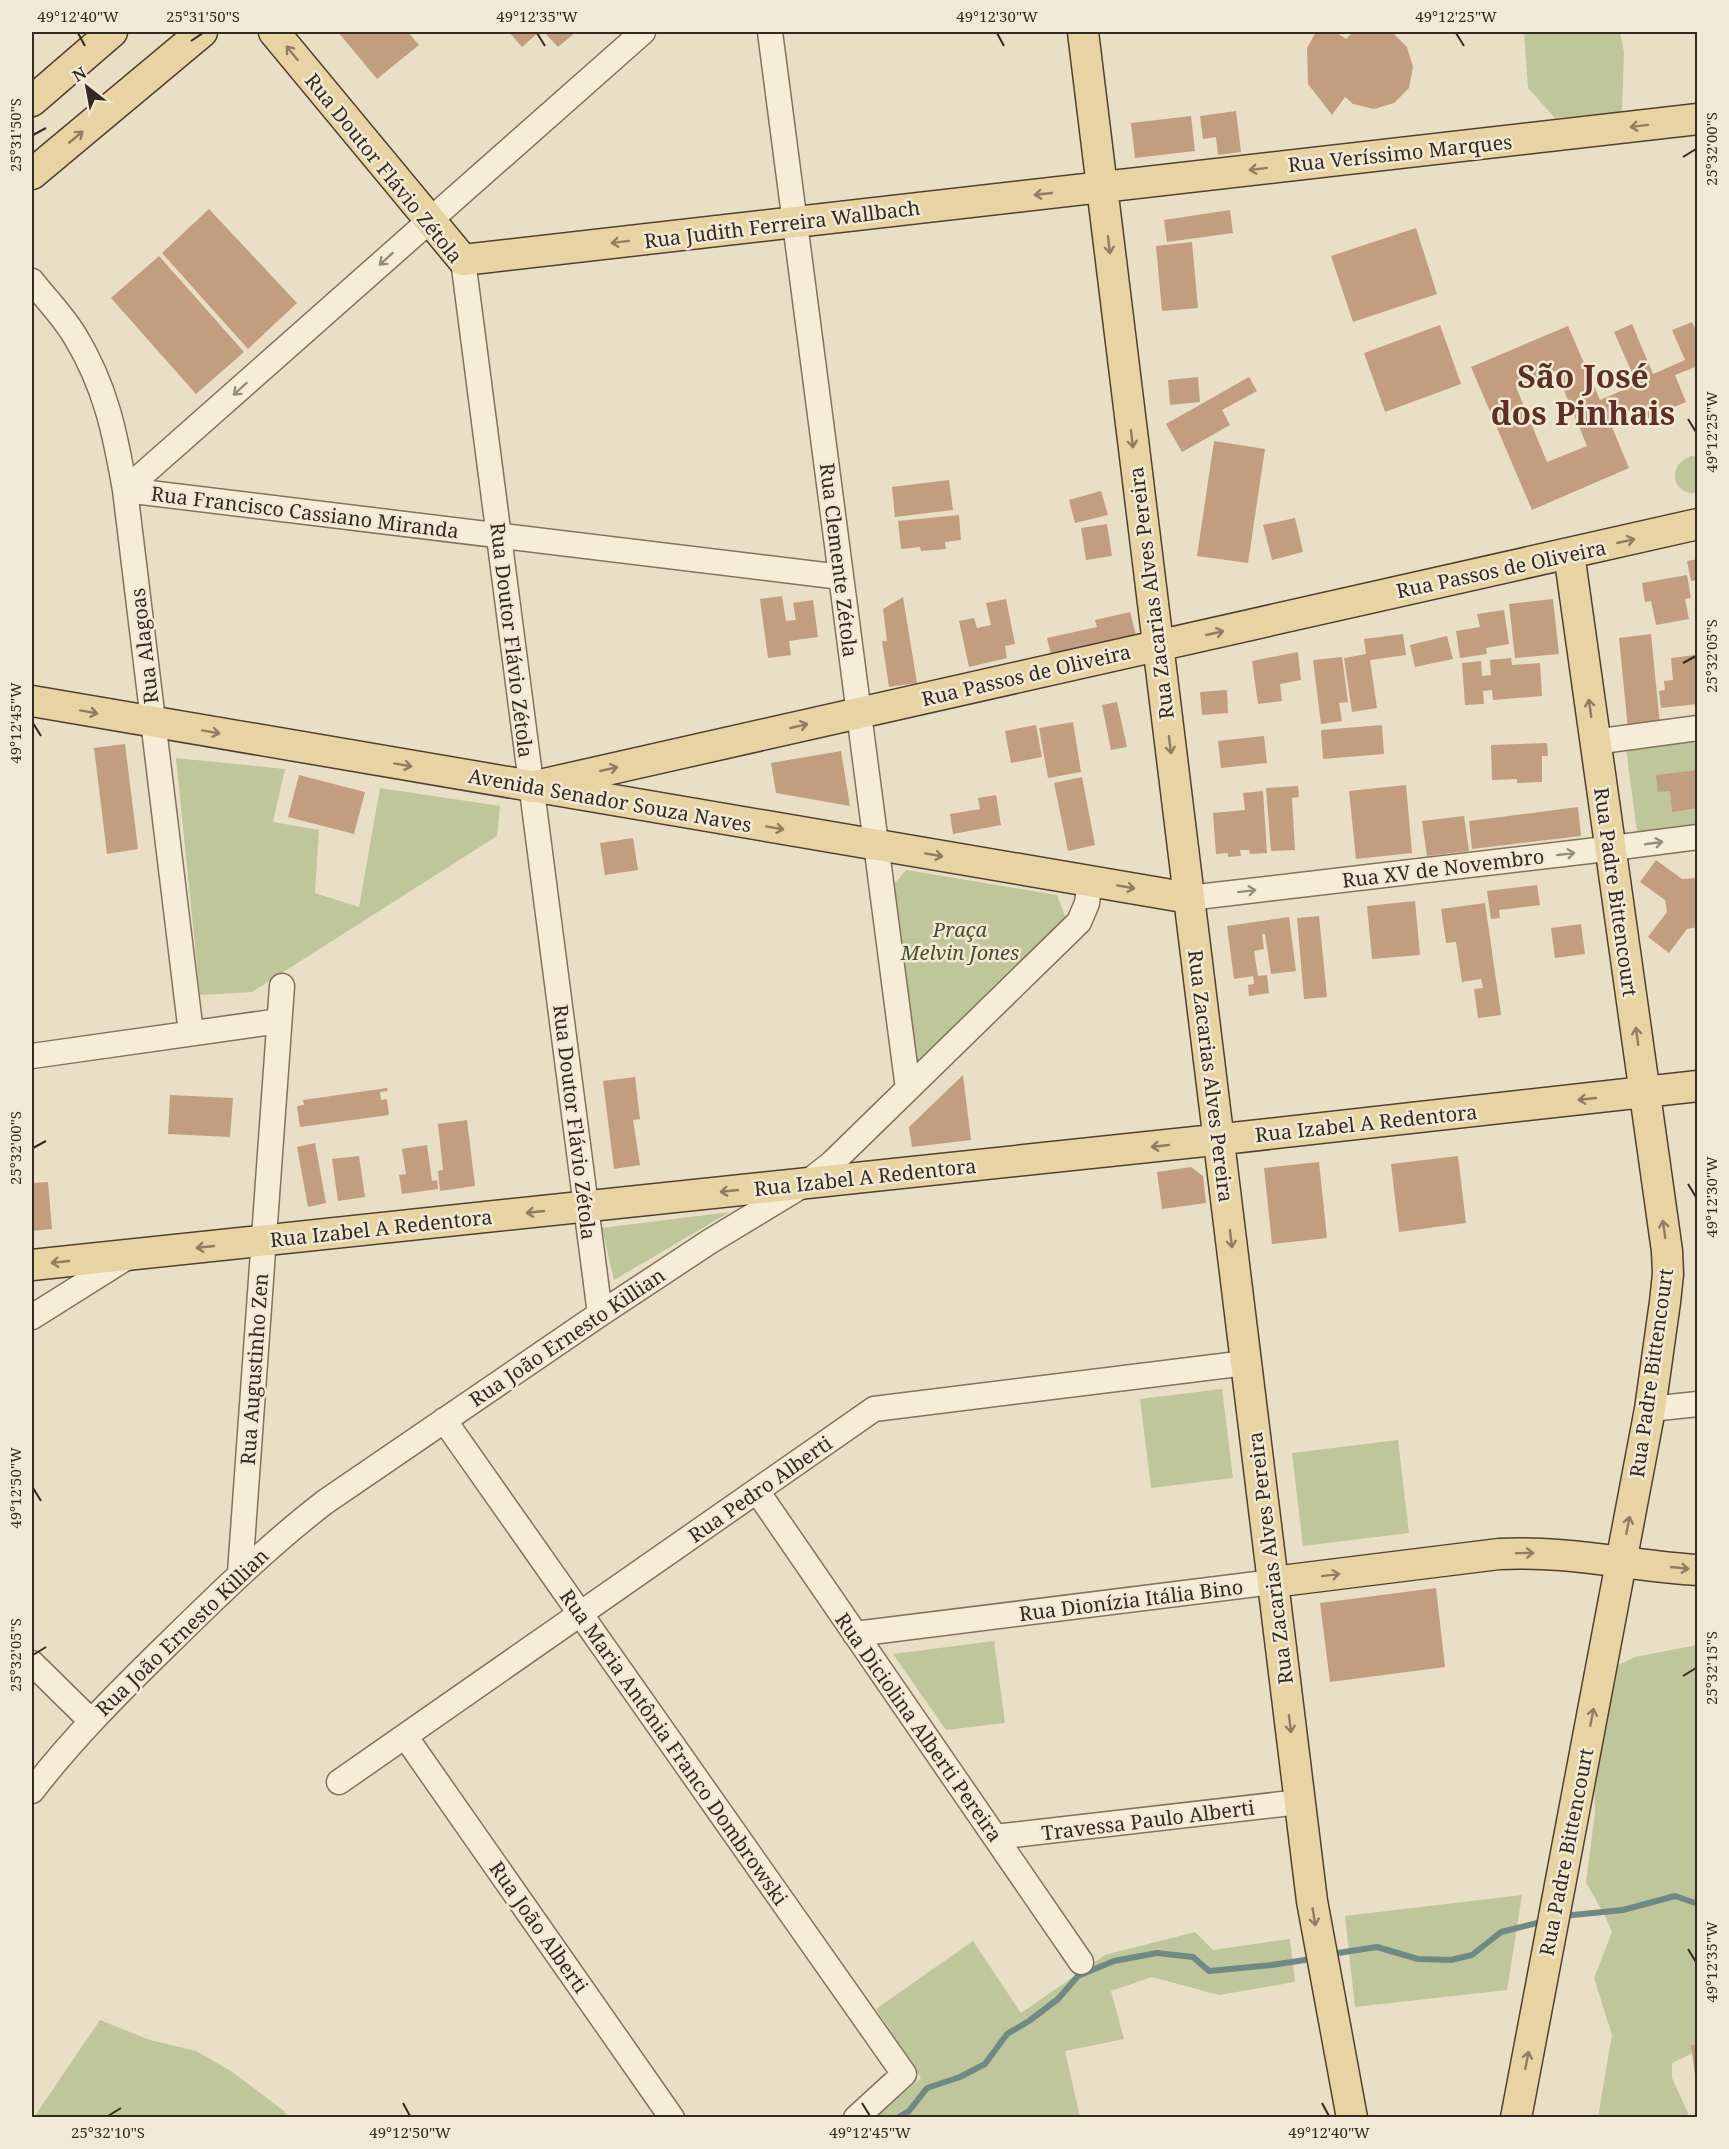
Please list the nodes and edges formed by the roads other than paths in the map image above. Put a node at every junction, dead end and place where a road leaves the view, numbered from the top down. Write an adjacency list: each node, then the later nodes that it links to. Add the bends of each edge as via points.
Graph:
1 (112, 32): 7 (main road)
2 (202, 32): 9 (main road, one-way to 2)
3 (274, 32): 11 (main road, Rua Doutor Flávio Zétola, one-way to 3)
4 (644, 32): 11 (street)
5 (770, 32): 12 (street, Rua Clemente Zétola)
6 (1083, 32): 10 (main road, Rua Zacarias Alves Pereira)
7 (32, 101)
8 (1698, 119): 10 (main road, Rua Veríssimo Marques, one-way to 10)
9 (32, 174)
10 (1102, 187): 12 (main road, Rua Judith Ferreira Wallbach, one-way to 12); 20 (main road, Rua Zacarias Alves Pereira, one-way to 20)
11 (430, 220): 13 (main road, Rua Doutor Flávio Zétola); 15 (street, one-way to 15)
12 (795, 222): 13 (main road, Rua Judith Ferreira Wallbach, one-way to 13); 19 (street, Rua Clemente Zétola)
13 (463, 260): 17 (street, Rua Doutor Flávio Zétola)
14 (32, 281): 15 (street, Rua Alagoas, via 74,335 92,367 115,431)
15 (125, 490): 17 (street, Rua Francisco Cassiano Miranda); 23 (street, Rua Alagoas)
16 (1698, 525): 18 (main road, Rua Passos de Oliveira, one-way to 16)
17 (498, 536): 19 (street, Rua Francisco Cassiano Miranda); 26 (street, Rua Doutor Flávio Zétola)
18 (1569, 553): 20 (main road, Rua Passos de Oliveira, one-way to 18); 25 (main road, Rua Padre Bittencourt, one-way to 18)
19 (841, 577): 22 (street, Rua Clemente Zétola)
20 (1158, 646): 22 (main road, Rua Passos de Oliveira); 31 (main road, Rua Zacarias Alves Pereira, one-way to 31)
21 (32, 701): 23 (main road, Avenida Senador Souza Naves, one-way to 23)
22 (858, 713): 26 (main road, Rua Passos de Oliveira, one-way to 22); 28 (street, Rua Clemente Zétola)
23 (153, 723): 26 (main road, Avenida Senador Souza Naves, one-way to 26); 34 (street, Rua Alagoas)
24 (1698, 728): 25 (street)
25 (1594, 742): 29 (main road, Rua Padre Bittencourt)
26 (531, 787): 28 (main road, Avenida Senador Souza Naves, one-way to 28); 41 (street, Rua Doutor Flávio Zétola)
27 (1698, 837): 29 (street, Rua XV de Novembro, one-way to 27)
28 (876, 845): 30 (main road, Avenida Senador Souza Naves, one-way to 30); 37 (street, Rua Clemente Zétola)
29 (1611, 849): 31 (street, Rua XV de Novembro, one-way to 29); 38 (main road, Rua Padre Bittencourt, one-way to 29)
30 (1090, 881): 31 (main road, Avenida Senador Souza Naves, one-way to 31); 37 (street, Rua João Ernesto Killian, via 1079,921)
31 (1189, 898): 39 (main road, Rua Zacarias Alves Pereira)
32 (282, 986): 33 (street, Rua Augustinho Zen)
33 (279, 1021): 34 (street); 42 (street, Rua Augustinho Zen)
34 (191, 1034): 35 (street)
35 (32, 1056)
36 (1698, 1086): 38 (main road, Rua Izabel A Redentora)
37 (908, 1089): 40 (street, Rua João Ernesto Killian)
38 (1645, 1092): 39 (main road, Rua Izabel A Redentora, one-way to 39); 49 (main road, Rua Padre Bittencourt, one-way to 38, via 1668,1274)
39 (1218, 1139): 40 (main road, Rua Izabel A Redentora, one-way to 40); 47 (main road, Rua Zacarias Alves Pereira, one-way to 47)
40 (808, 1182): 41 (main road, Rua Izabel A Redentora, one-way to 41); 45 (street, Rua João Ernesto Killian)
41 (586, 1206): 42 (main road, Rua Izabel A Redentora, one-way to 42); 45 (street, Rua Doutor Flávio Zétola)
42 (264, 1240): 43 (main road, Rua Izabel A Redentora, one-way to 43); 54 (street, Rua Augustinho Zen)
43 (131, 1255): 44 (main road, Rua Izabel A Redentora, one-way to 44); 46 (street)
44 (32, 1265)
45 (600, 1314): 50 (street, Rua João Ernesto Killian)
46 (32, 1317)
47 (1246, 1364): 51 (street, Rua Pedro Alberti, via 874,1409); 55 (main road, Rua Zacarias Alves Pereira)
48 (1698, 1404): 49 (street)
49 (1650, 1409): 52 (main road, Rua Padre Bittencourt, one-way to 49)
50 (444, 1420): 54 (street, Rua João Ernesto Killian, via 325,1502); 56 (street, Rua Maria Antônia Franco Dombrowski)
51 (757, 1491): 56 (street, Rua Pedro Alberti); 57 (street, Rua Diciolina Alberti Pereira)
52 (1621, 1562): 53 (main road, Rua Dionízia Itália Bino, one-way to 53); 55 (main road, Rua Dionízia Itália Bino, one-way to 52, via 1518,1553); 69 (main road, Rua Padre Bittencourt, one-way to 52)
53 (1698, 1570)
54 (240, 1573): 59 (street, Rua João Ernesto Killian)
55 (1273, 1582): 57 (street, Rua Dionízia Itália Bino); 63 (main road, Rua Zacarias Alves Pereira, one-way to 63)
56 (580, 1614): 60 (street, Rua Pedro Alberti); 67 (street, Rua Maria Antônia Franco Dombrowski, via 904,2074)
57 (855, 1634): 64 (street, Rua Diciolina Alberti Pereira)
58 (32, 1663): 59 (street)
59 (91, 1720): 62 (street, Rua João Ernesto Killian)
60 (405, 1736): 61 (street, Rua Pedro Alberti); 66 (street, Rua João Alberti)
61 (339, 1782)
62 (32, 1791)
63 (1300, 1802): 64 (street, Travessa Paulo Alberti); 68 (main road, Rua Zacarias Alves Pereira, one-way to 68, via 1317,1932)
64 (995, 1837): 65 (street, Rua Diciolina Alberti Pereira)
65 (1082, 1962)
66 (672, 2118)
67 (856, 2118)
68 (1352, 2118)
69 (1516, 2118)

